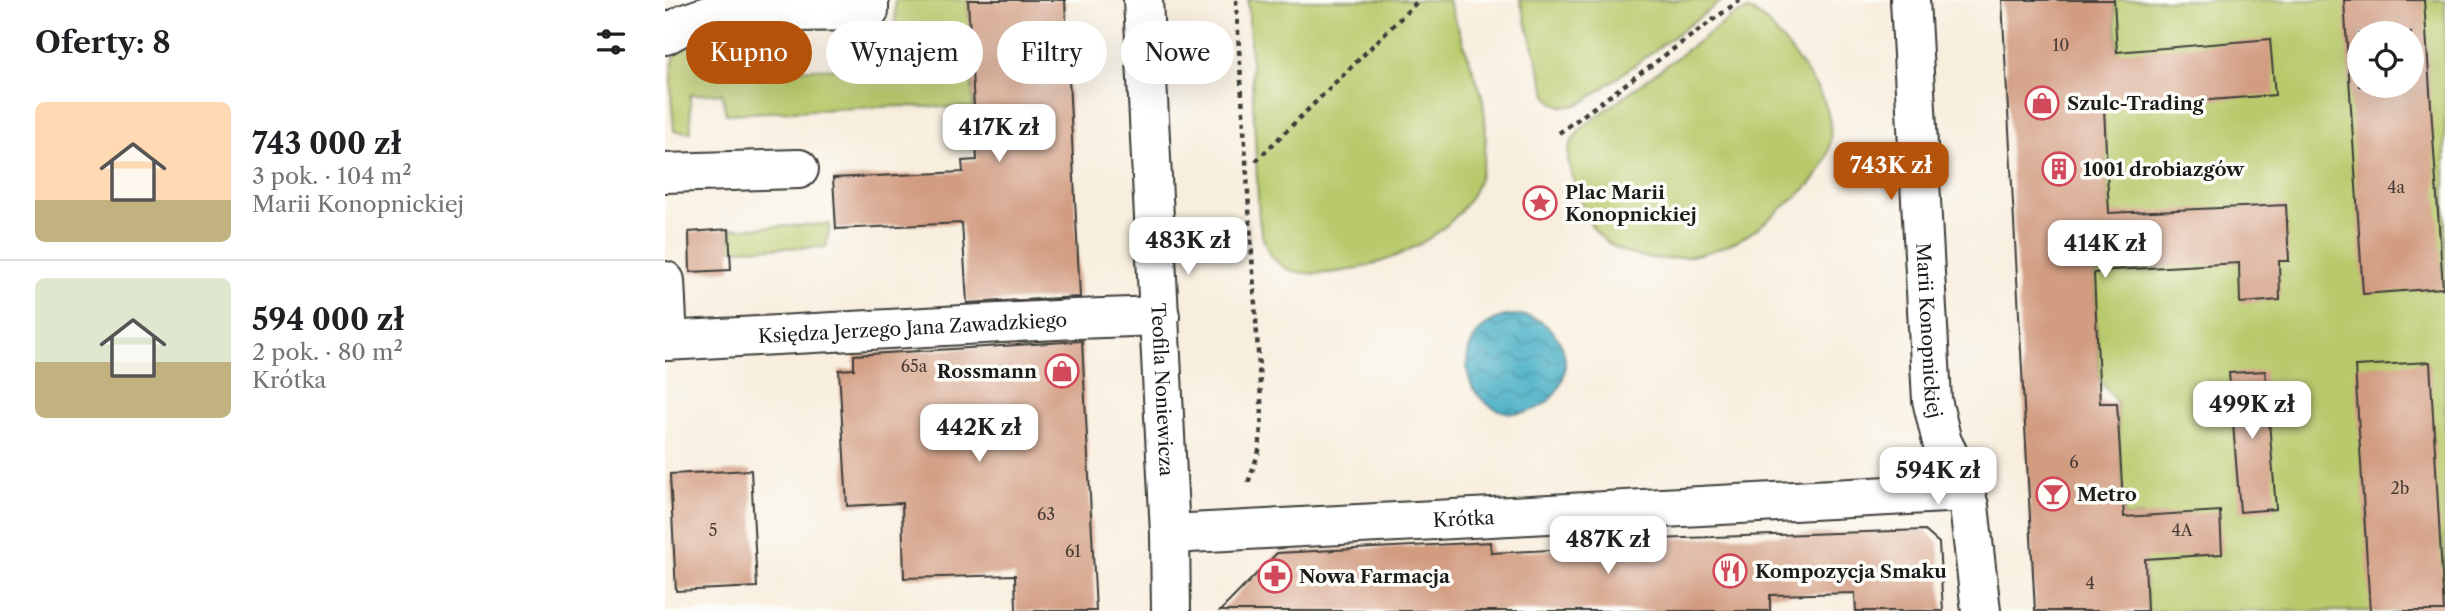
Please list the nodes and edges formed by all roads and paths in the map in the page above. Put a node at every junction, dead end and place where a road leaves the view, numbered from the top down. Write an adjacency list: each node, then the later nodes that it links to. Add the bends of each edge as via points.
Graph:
1 (869, 0): 7 (street, via 869,12 716,13)
2 (1143, 0): 13 (street, Teofila Noniewicza)
3 (1236, 0): 16 (path, via 1262,429 1253,471)
4 (1419, 0): 9 (path)
5 (1740, 0): 8 (path)
6 (1910, 0): 15 (street, Marii Konopnickiej, via 1932,400 1941,442)
7 (665, 34)
8 (1559, 133)
9 (1256, 161)
10 (799, 169): 11 (street)
11 (665, 173)
12 (665, 281): 14 (street)
13 (1160, 316): 14 (street, Księdza Jerzego Jana Zawadzkiego); 17 (street, Teofila Noniewicza)
14 (667, 341)
15 (1965, 492): 16 (street, Krótka); 19 (street, Marii Konopnickiej)
16 (1222, 532): 17 (street, Krótka)
17 (1170, 534): 18 (street, Teofila Noniewicza)
18 (1171, 611)
19 (1981, 611)

